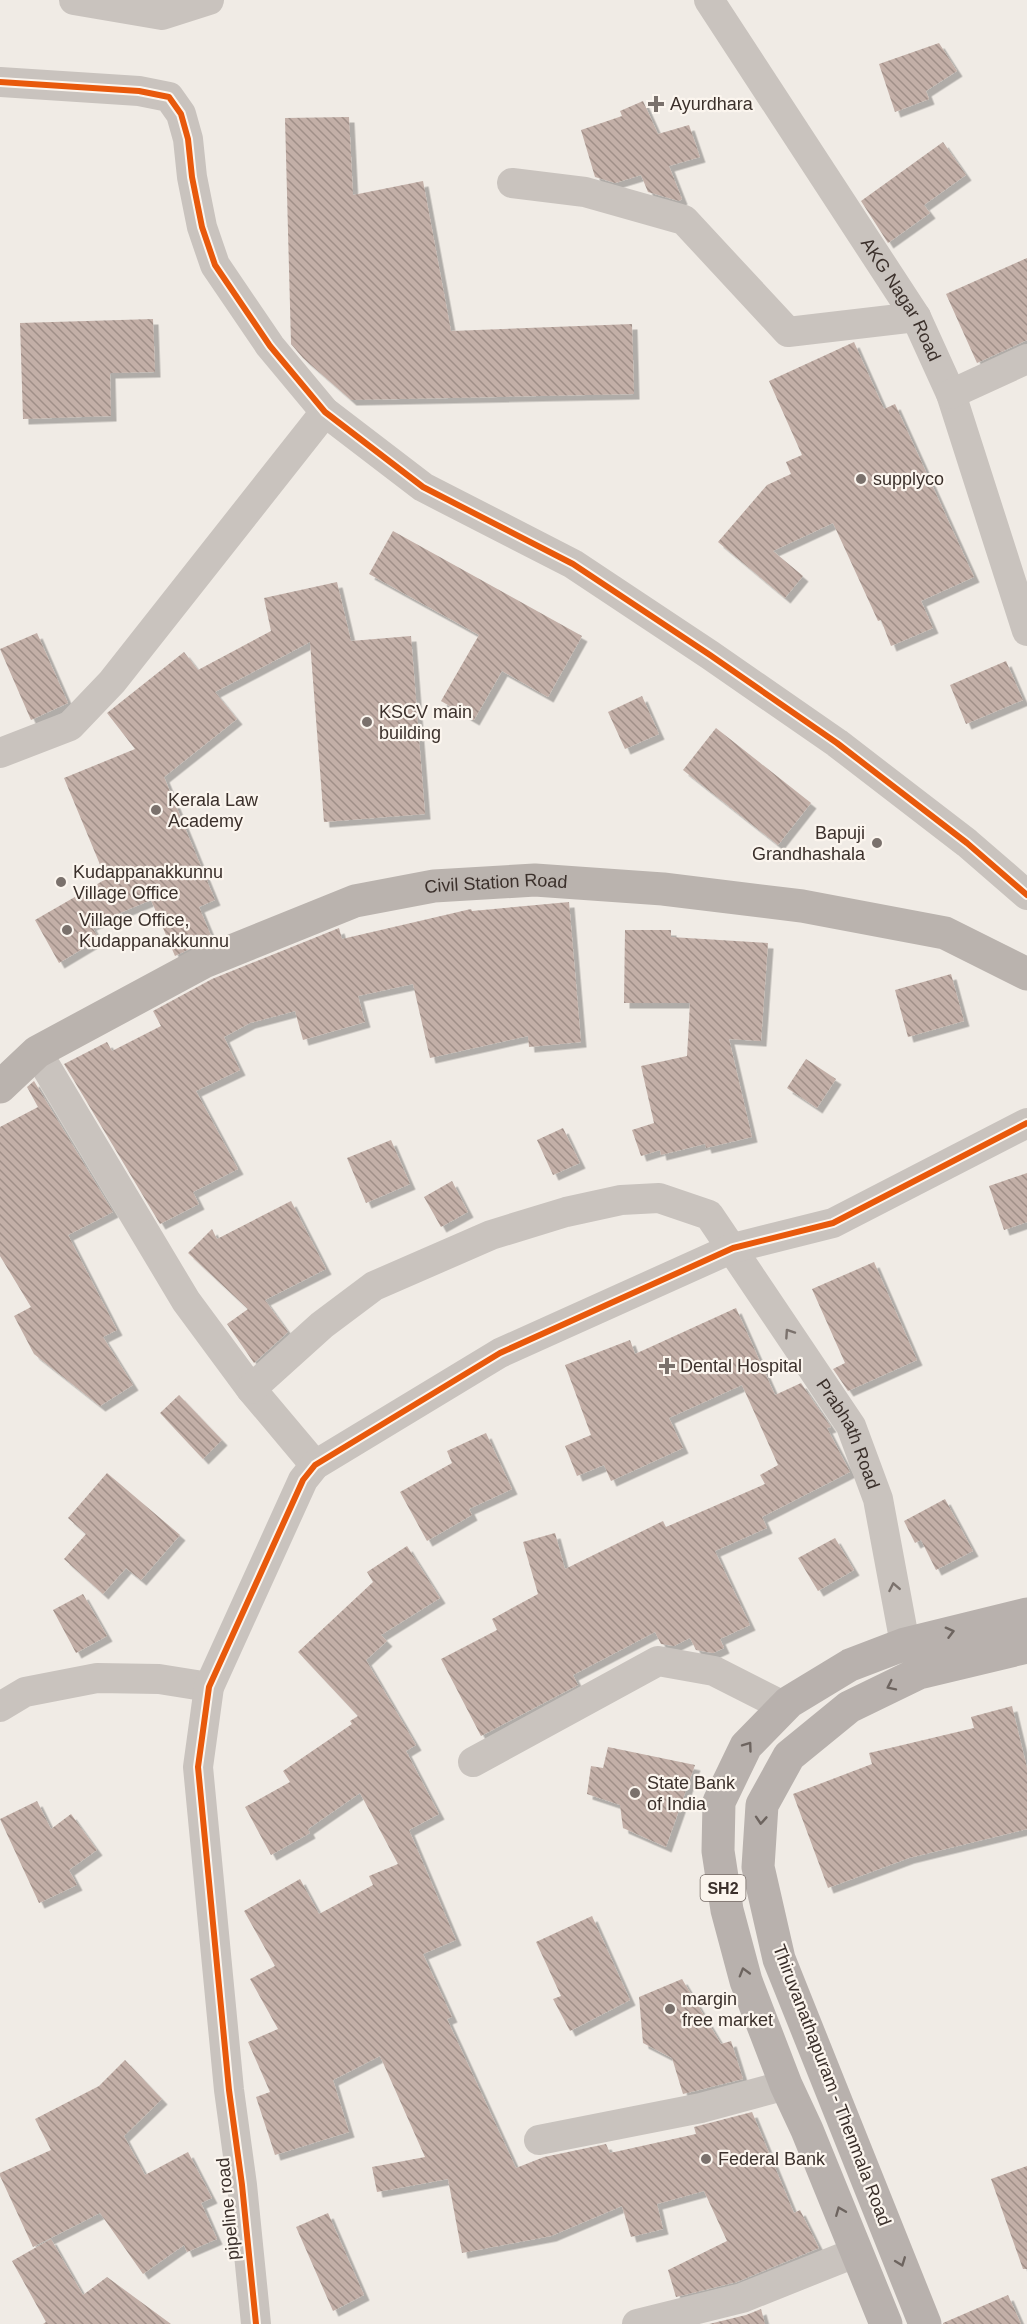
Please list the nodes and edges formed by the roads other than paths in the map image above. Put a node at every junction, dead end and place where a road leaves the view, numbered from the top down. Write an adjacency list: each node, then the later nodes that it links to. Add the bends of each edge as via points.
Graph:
1 (74, 0): 2 (street, via 162,15)
2 (209, 0)
3 (709, 0): 6 (street, AKG Nagar Road)
4 (0, 82): 9 (street, via 139,91 169,97 181,114 188,139 202,227 215,265 270,346)
5 (512, 183): 6 (street, via 585,192 684,220 788,332)
6 (916, 317): 8 (street, AKG Nagar Road)
7 (1027, 359): 8 (street)
8 (951, 394): 10 (street, AKG Nagar Road)
9 (325, 412): 11 (street, via 112,682 70,726); 12 (street, via 423,487 573,564 710,655 837,743 967,843)
10 (1027, 631)
11 (0, 753)
12 (1027, 895)
13 (1027, 974): 14 (main road, Civil Station Road, via 945,933 802,906 663,889 535,880 434,886 355,901 204,962)
14 (38, 1052): 15 (main road, Civil Station Road); 18 (street, via 186,1301)
15 (0, 1087)
16 (1027, 1123): 17 (street, via 833,1223)
17 (733, 1248): 18 (street, Prabhath Road, via 709,1215 659,1198 621,1200 566,1212 491,1235 374,1286 322,1325); 19 (street, via 500,1353); 21 (street, Prabhath Road, one-way to 17, via 878,1499 851,1426)
18 (251, 1389): 19 (street)
19 (315, 1465): 23 (street, pipeline road, via 303,1480)
20 (1012, 1617): 21 (main road, SH2, one-way to 20); 22 (main road)
21 (905, 1644): 25 (main road, SH2, via 850,1665)
22 (1019, 1649): 28 (main road, Thiruvanathapuram - Thenmala Road, one-way to 28, via 919,1673 849,1707 789,1756 762,1805 758,1867 779,1959)
23 (208, 1687): 24 (street, via 159,1679 97,1678 25,1692); 32 (street, pipeline road, via 198,1767)
24 (0, 1707)
25 (785, 1707): 26 (street, via 714,1671 658,1661); 27 (main road, SH2, one-way to 25, via 746,1981 727,1910 718,1851 719,1802 746,1746)
26 (473, 1762)
27 (786, 2085): 29 (main road, SH2); 30 (street, via 701,2108)
28 (843, 2115): 29 (main road); 35 (main road, Thiruvanathapuram - Thenmala Road, one-way to 35)
29 (807, 2130): 31 (main road, SH2, one-way to 29)
30 (539, 2139)
31 (857, 2252): 33 (street, via 742,2298); 34 (main road, SH2)
32 (256, 2324)
33 (638, 2324)
34 (886, 2324)
35 (925, 2324)

